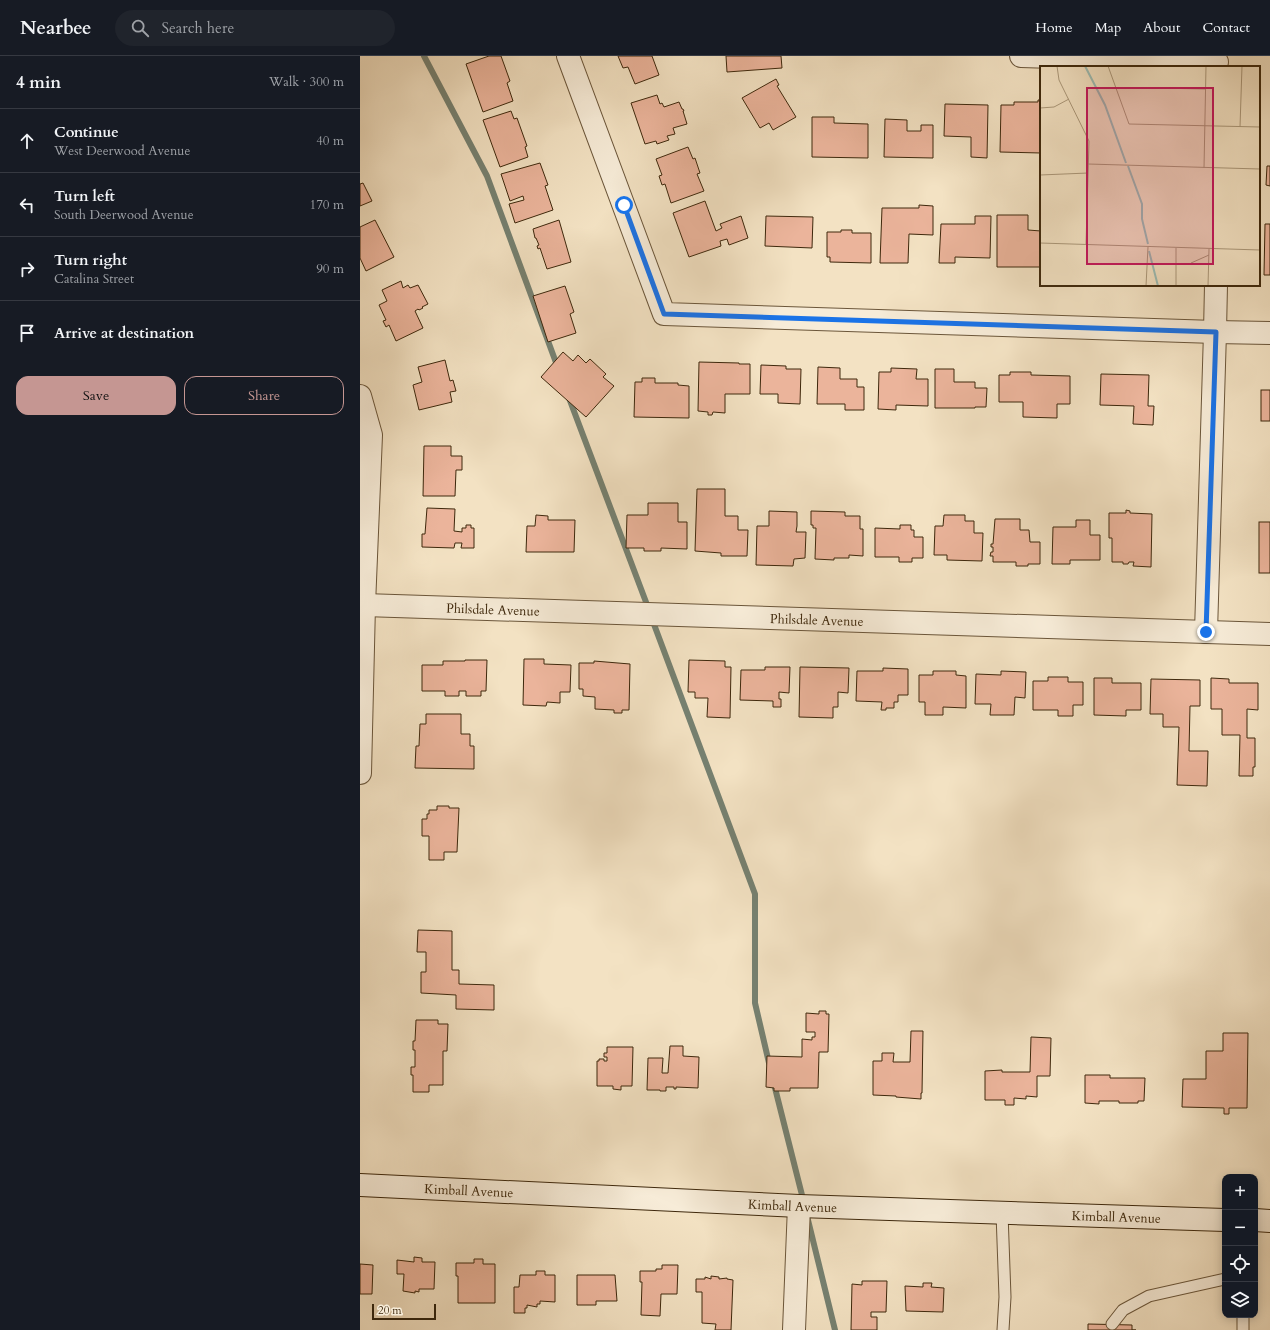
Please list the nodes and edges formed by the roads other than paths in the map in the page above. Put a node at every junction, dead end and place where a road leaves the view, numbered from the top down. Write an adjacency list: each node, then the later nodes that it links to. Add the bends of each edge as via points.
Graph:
1 (568, 56): 5 (street, via 664,314)
2 (1022, 56): 3 (street)
3 (1217, 62)
4 (1216, 286): 5 (street)
5 (1216, 332): 6 (street); 9 (street)
6 (1270, 333)
7 (360, 396): 8 (street, via 371,435)
8 (364, 605): 9 (street, Philsdale Avenue); 11 (street)
9 (1206, 632): 10 (street, Philsdale Avenue)
10 (1270, 634)
11 (361, 672): 12 (street)
12 (360, 773)
13 (360, 1185): 14 (street, Kimball Avenue)
14 (799, 1206): 15 (street, Kimball Avenue); 22 (street)
15 (1002, 1213): 16 (street, Kimball Avenue); 23 (lane)
16 (1222, 1220)
17 (1258, 1220): 18 (street)
18 (1270, 1221)
19 (1222, 1281): 21 (lane, via 1149,1296 1122,1310)
20 (1243, 1318): 24 (lane)
21 (1112, 1324)
22 (794, 1330)
23 (1003, 1330)
24 (1243, 1330)

